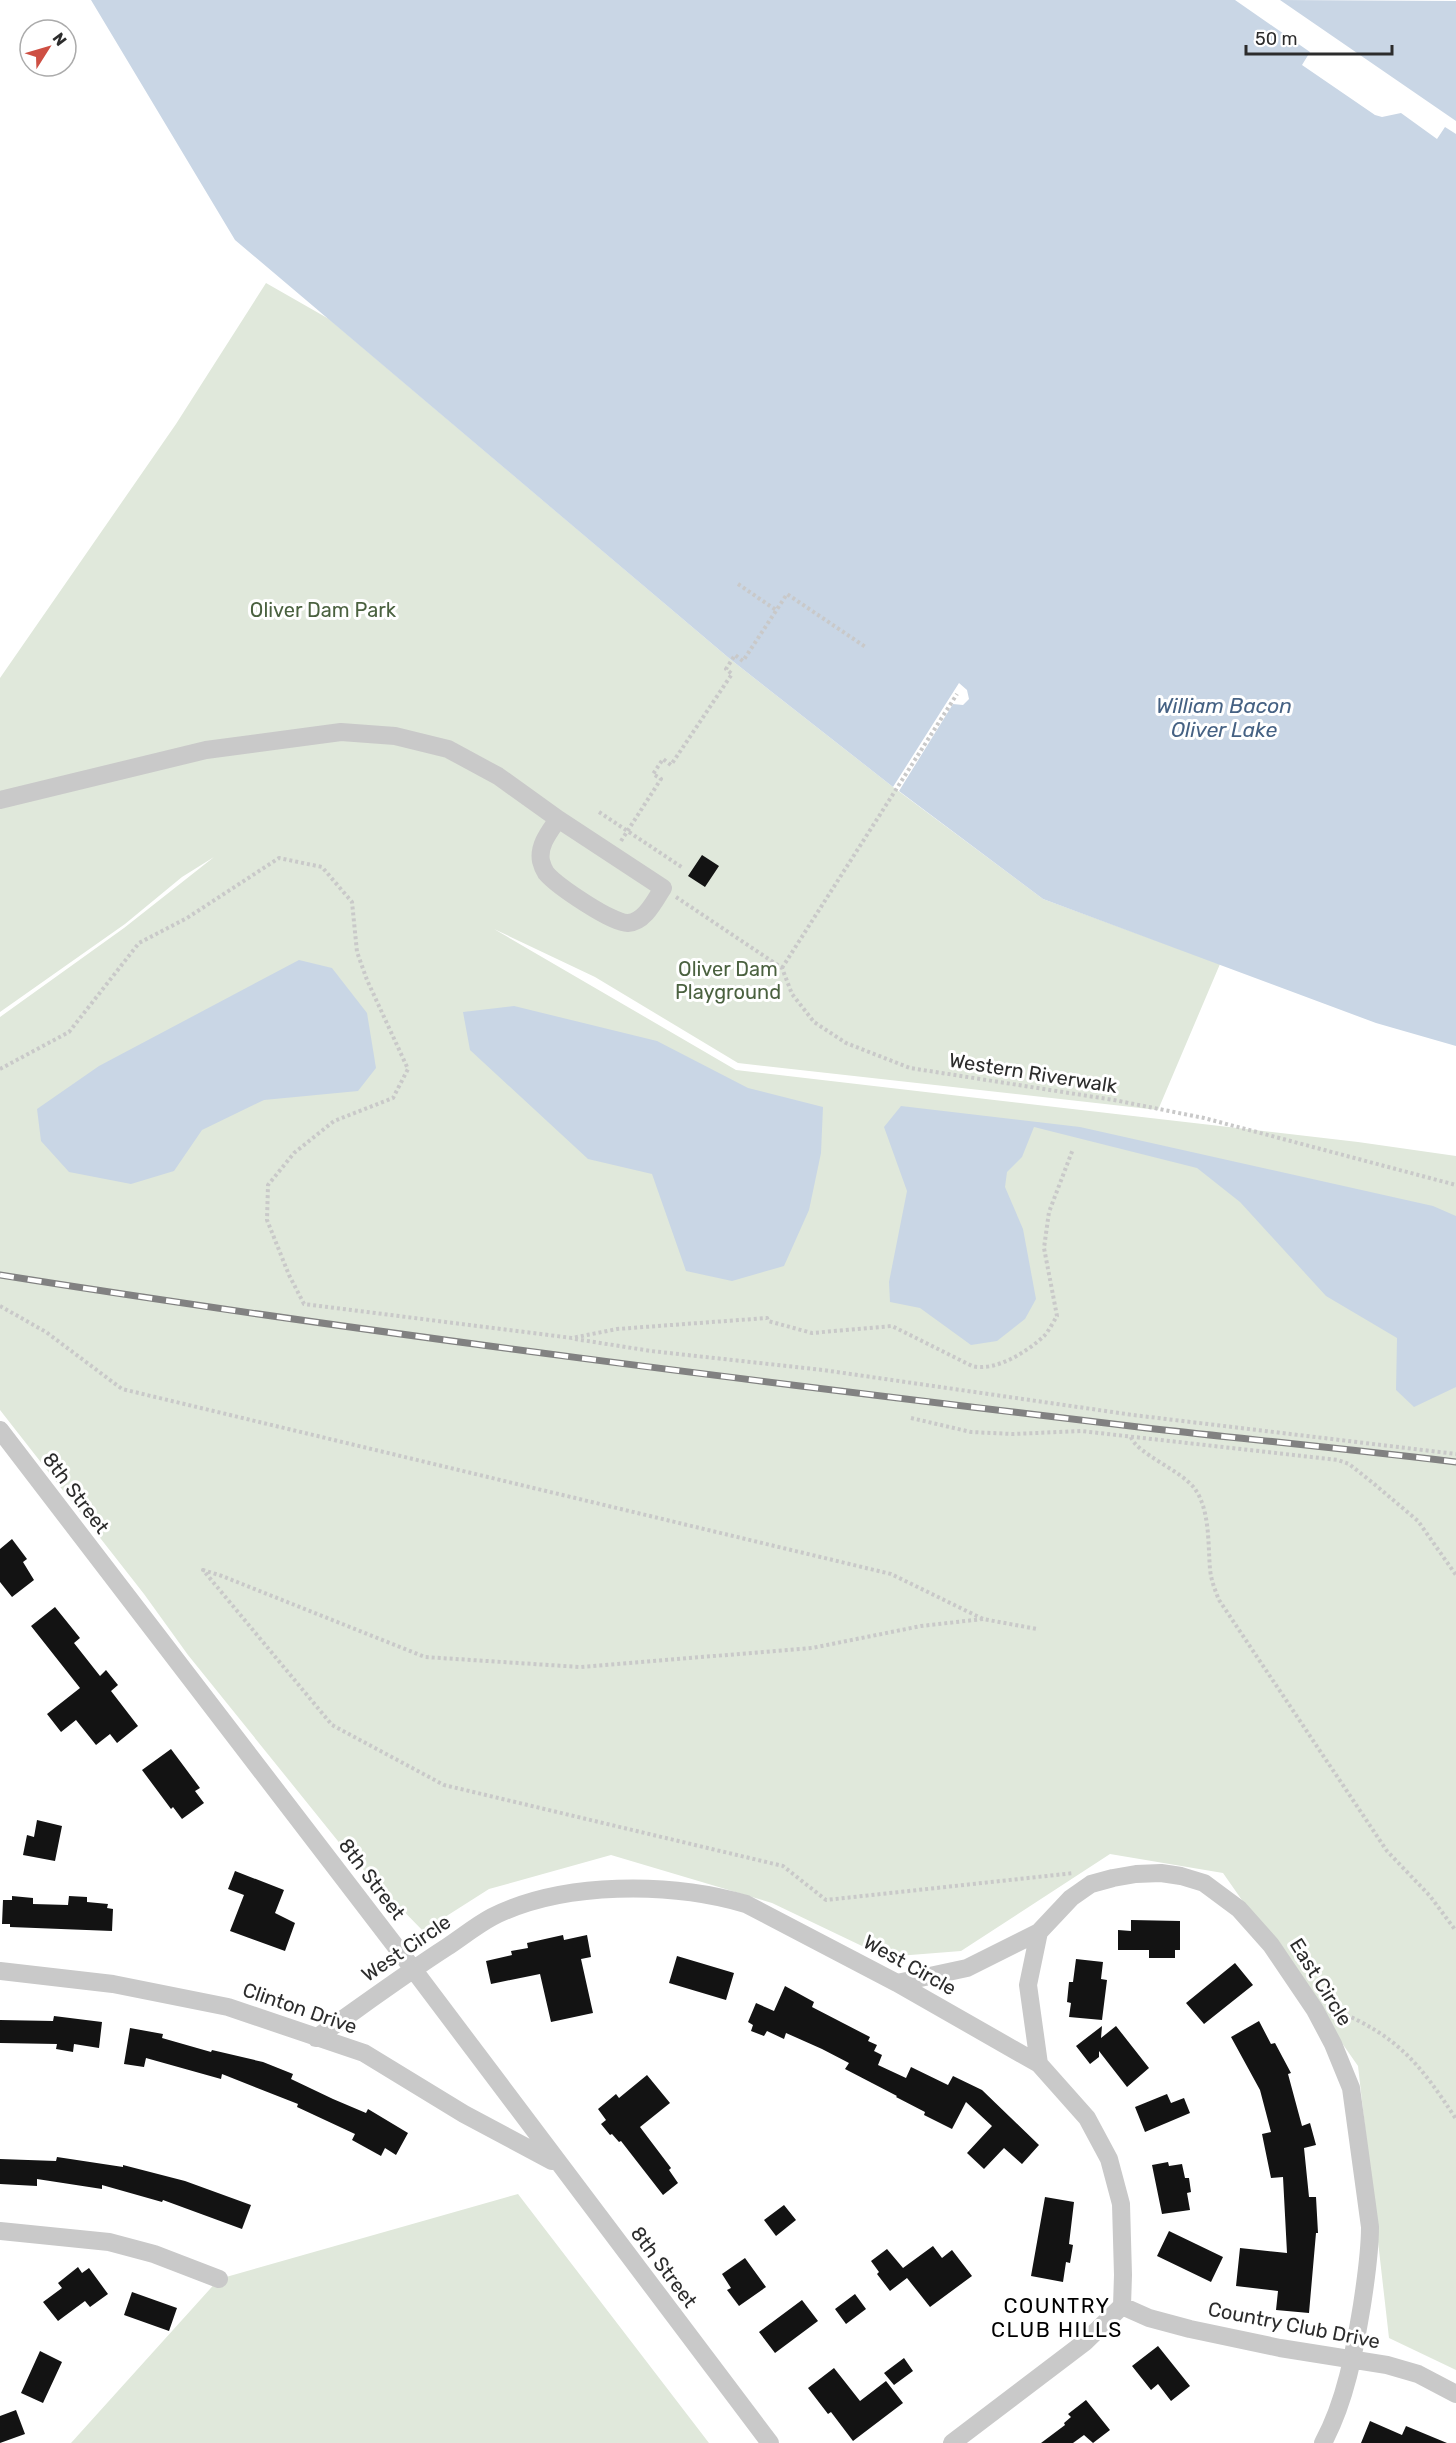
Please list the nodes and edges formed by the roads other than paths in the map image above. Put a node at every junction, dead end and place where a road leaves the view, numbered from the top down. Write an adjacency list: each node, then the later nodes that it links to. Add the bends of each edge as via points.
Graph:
1 (0, 800): 2 (street, via 206,750 341,732 395,736 448,749 498,776)
2 (558, 819): 2 (street, via 543,842 540,858 545,872 616,921 630,923 642,917 663,888)
3 (0, 1430): 5 (street, 8th Street)
4 (1039, 1932): 7 (street, via 967,1968); 9 (street, via 1028,1985); 14 (street, East Circle, via 1071,1898 1091,1884 1136,1874 1181,1876 1204,1883 1239,1909 1271,1945 1315,2010 1351,2088 1370,2249)
5 (413, 1969): 7 (street, West Circle, via 491,1918 517,1907 560,1894 665,1889 746,1904); 8 (street, West Circle); 10 (street, 8th Street)
6 (0, 1971): 8 (street, Clinton Drive, via 113,1984 228,2007)
7 (897, 1983): 9 (street, West Circle)
8 (316, 2038): 10 (street, Clinton Drive, via 364,2053 464,2114)
9 (1039, 2064): 13 (street, West Circle, via 1087,2118 1109,2159 1121,2204)
10 (558, 2164): 16 (street, 8th Street)
11 (0, 2231): 12 (street, via 109,2241)
12 (219, 2279)
13 (1122, 2306): 14 (street, Country Club Drive, via 1190,2329); 17 (street, via 1085,2342)
14 (1353, 2358): 15 (street, Country Club Drive, via 1418,2374); 18 (street, East Circle, via 1334,2422)
15 (1456, 2394)
16 (770, 2443)
17 (952, 2443)
18 (1323, 2443)

